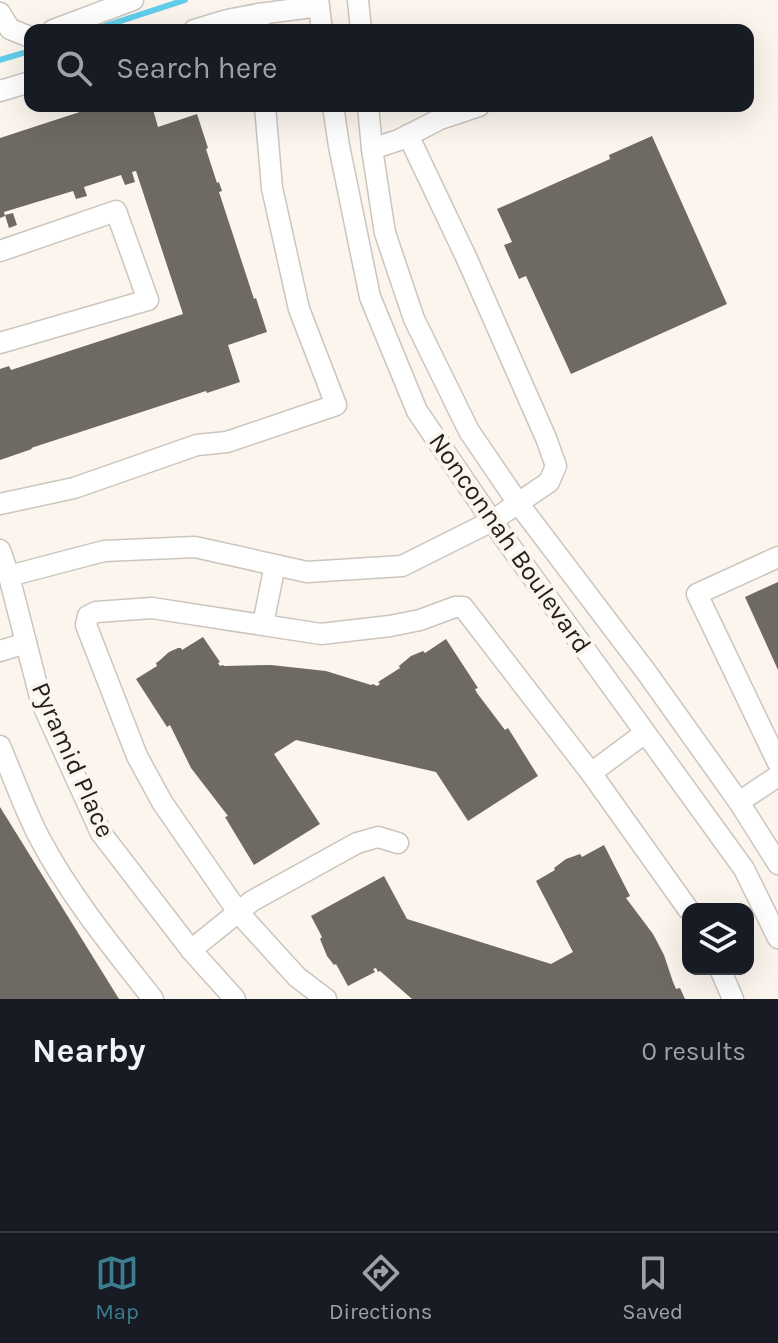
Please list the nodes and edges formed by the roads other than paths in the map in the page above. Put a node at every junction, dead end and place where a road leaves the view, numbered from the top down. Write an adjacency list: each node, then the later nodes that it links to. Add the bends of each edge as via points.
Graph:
1 (133, 0): 6 (street)
2 (358, 0): 9 (street)
3 (318, 3): 5 (street); 8 (street)
4 (0, 13): 10 (street, via 10,29)
5 (259, 22): 7 (street)
6 (69, 24)
7 (214, 24)
8 (321, 24)
9 (360, 24)
10 (24, 35)
11 (24, 84): 12 (street)
12 (0, 91)
13 (266, 112): 22 (street, via 272,188 299,309 336,405 74,488)
14 (334, 112): 23 (street, Nonconnah Boulevard, via 370,297 417,411)
15 (369, 112): 18 (street, Nonconnah Boulevard)
16 (461, 112): 17 (street)
17 (408, 135): 18 (street); 21 (street, via 556,466 549,482)
18 (372, 149): 21 (street, Nonconnah Boulevard, via 385,233 414,319 469,431)
19 (0, 251): 20 (street, via 116,211 148,300)
20 (0, 343)
21 (518, 503): 23 (street); 36 (street, Nonconnah Boulevard)
22 (0, 504)
23 (492, 521): 26 (street, via 402,566 307,572); 31 (street, Nonconnah Boulevard)
24 (0, 550): 27 (street, Pyramid Place)
25 (778, 557): 33 (street, via 697,594)
26 (275, 565): 27 (street, via 195,547 104,551); 28 (street)
27 (9, 576): 29 (street, Pyramid Place)
28 (263, 624): 34 (street, via 321,634 390,626 463,607); 40 (street, via 152,608 96,612 86,625 137,756 162,802)
29 (26, 643): 30 (street); 42 (street, Pyramid Place, via 41,701 101,833)
30 (0, 651)
31 (645, 733): 34 (street); 41 (street, Nonconnah Boulevard, via 744,869)
32 (0, 746): 44 (street, via 39,837 71,890)
33 (778, 763)
34 (591, 773): 39 (street)
35 (778, 776): 36 (street)
36 (739, 802): 38 (street, Nonconnah Boulevard)
37 (398, 843): 40 (street, via 378,837 357,843)
38 (778, 864)
39 (684, 903)
40 (238, 912): 42 (street); 46 (street, via 297,977)
41 (778, 938)
42 (191, 950): 45 (street, Pyramid Place)
43 (723, 975): 47 (street)
44 (153, 999)
45 (235, 999)
46 (326, 999)
47 (733, 999)

